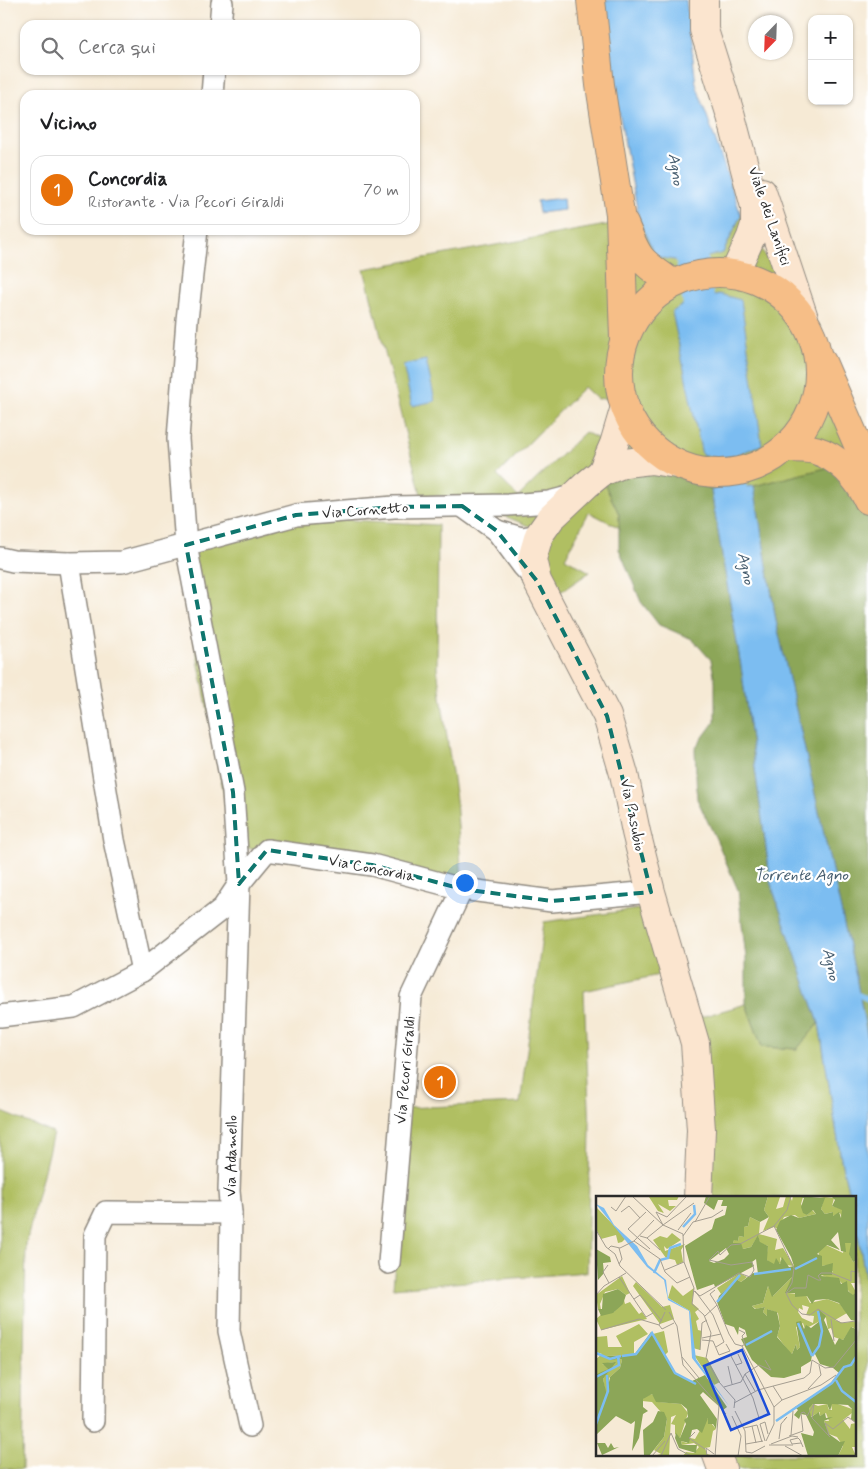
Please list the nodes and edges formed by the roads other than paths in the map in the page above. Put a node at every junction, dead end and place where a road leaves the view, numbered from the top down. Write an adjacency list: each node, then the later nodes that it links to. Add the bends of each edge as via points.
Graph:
1 (591, 0): 8 (main road)
2 (704, 0): 7 (main road, Viale dei Lanifici, via 704,30)
3 (222, 3): 4 (street)
4 (220, 20)
5 (214, 75): 6 (street)
6 (212, 90)
7 (731, 116): 10 (main road, Viale dei Lanifici, via 755,207 755,225); 12 (main road, Viale dei Lanifici, via 752,164)
8 (620, 214): 11 (main road, via 641,258); 13 (main road)
9 (196, 235): 25 (street, via 178,439)
10 (734, 274): 11 (main road, via 707,274); 12 (main road, via 761,282 785,297)
11 (671, 282): 13 (main road, via 645,306)
12 (804, 318): 14 (main road)
13 (624, 339): 15 (main road, via 620,378)
14 (819, 355): 16 (main road, via 820,389 809,421); 18 (main road)
15 (625, 407): 17 (main road, via 637,430 654,450); 19 (main road, Via Pasubio)
16 (788, 448): 17 (main road, via 763,464 735,473 705,473); 21 (main road, via 815,450 838,461 862,488)
17 (676, 464): 19 (main road, Via Pasubio, via 651,460 625,463)
18 (868, 468)
19 (602, 472): 20 (main road, Via Pasubio)
20 (577, 495): 22 (street, Via Cornetto, via 549,502); 24 (main road, Via Pasubio, via 551,518)
21 (868, 500)
22 (462, 506): 23 (street); 25 (street, Via Cornetto, via 394,507 296,515)
23 (497, 531): 24 (street, via 522,538); 28 (street)
24 (539, 535): 28 (main road, Via Pasubio, via 532,559)
25 (186, 545): 27 (street, Via Cornetto, via 122,562); 29 (street, via 233,792)
26 (0, 558): 27 (street, Via Cornetto)
27 (69, 563): 32 (street, via 114,840)
28 (537, 581): 31 (main road, Via Pasubio, via 607,716 624,774)
29 (240, 884): 30 (street, Via Concordia, via 267,850 372,865); 32 (street, Via Concordia, via 224,908); 35 (street, Via Adamello, via 229,1182)
30 (462, 889): 31 (street, Via Concordia, via 552,901); 36 (street, Via Pecori Giraldi, via 411,997)
31 (650, 892): 34 (main road, Via Pasubio, via 695,1043 701,1130)
32 (142, 971): 33 (street, Via Concordia, via 74,1008)
33 (0, 1016)
34 (698, 1196)
35 (231, 1213): 37 (street, via 106,1212 95,1235); 38 (street, Via Adamello, via 229,1331)
36 (389, 1263)
37 (93, 1421)
38 (250, 1426)
39 (717, 1456): 40 (main road)
40 (722, 1469)

